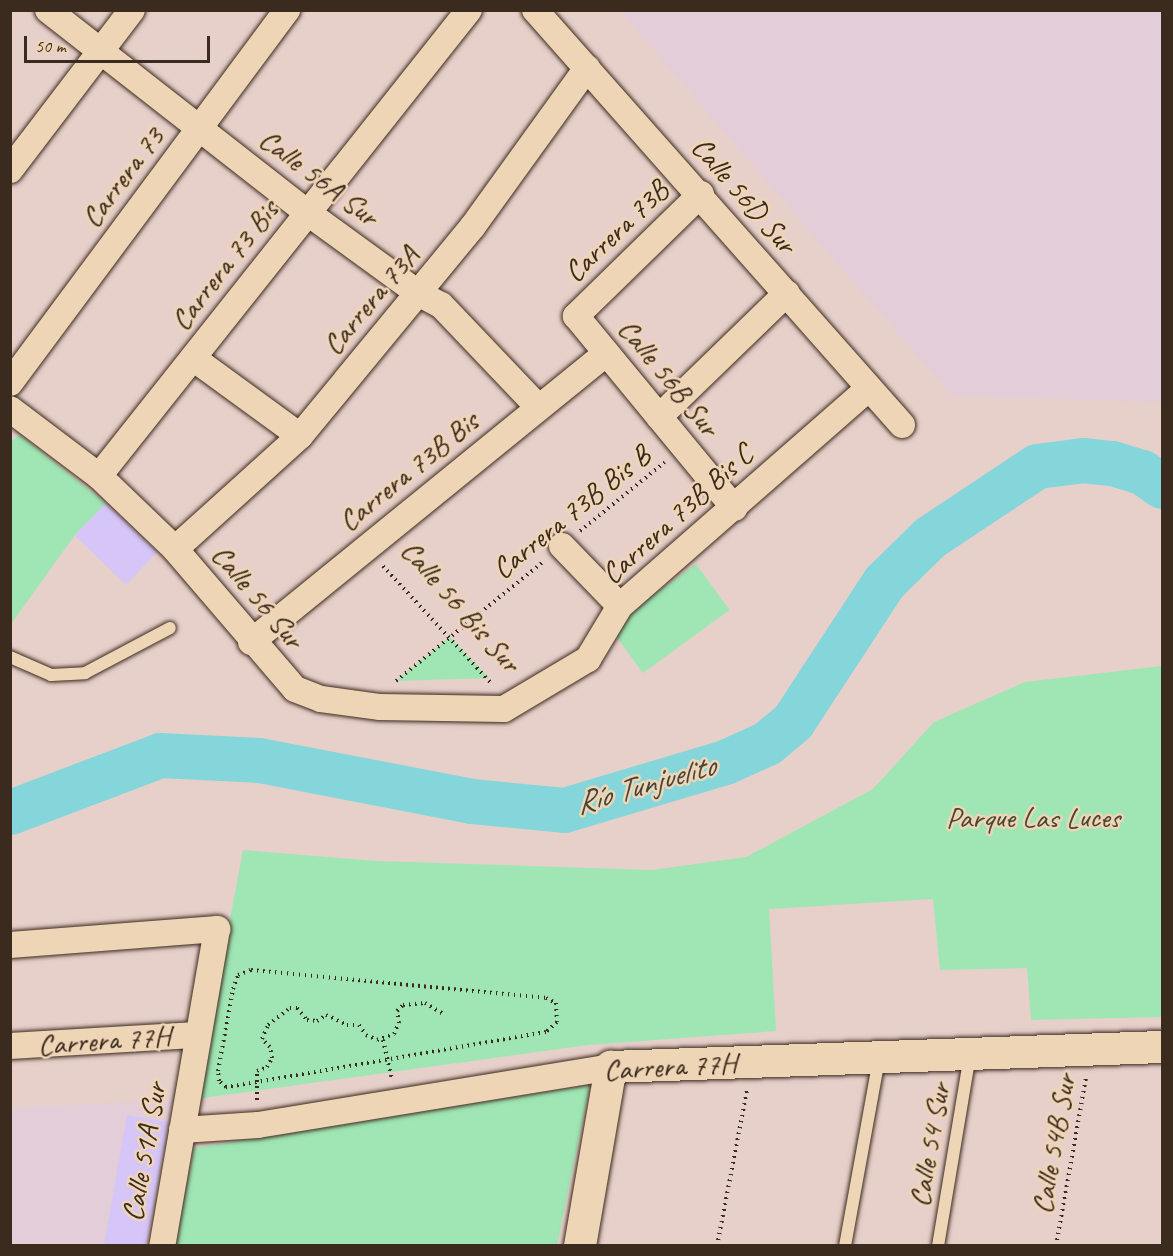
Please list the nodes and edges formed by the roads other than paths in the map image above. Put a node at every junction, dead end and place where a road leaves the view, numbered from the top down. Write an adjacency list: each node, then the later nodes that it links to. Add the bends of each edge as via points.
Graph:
1 (48, 10): 6 (street, Calle 56A Sur)
2 (132, 10): 6 (street)
3 (287, 10): 8 (street, Carrera 73)
4 (469, 10): 11 (street, Carrera 73 Bis)
5 (535, 10): 7 (street, Calle 56D Sur)
6 (101, 51): 8 (street, Calle 56A Sur); 9 (street)
7 (587, 68): 10 (street, Calle 56D Sur); 12 (street, Carrera 73A, via 473,226)
8 (199, 128): 11 (street, Calle 56A Sur); 17 (street, Carrera 73)
9 (10, 170)
10 (701, 194): 13 (street, Calle 56D Sur); 14 (street, Carrera 73B)
11 (308, 213): 12 (street, Calle 56A Sur); 16 (street, Carrera 73 Bis)
12 (418, 293): 19 (street, Calle 56A Sur, via 441,305); 23 (street, Carrera 73A)
13 (787, 293): 18 (street, Calle 56D Sur); 21 (street)
14 (576, 316): 15 (street, Calle 56B Sur)
15 (606, 353): 19 (street, Carrera 73B Bis); 21 (street, Calle 56B Sur)
16 (193, 358): 23 (street); 24 (street, Carrera 73 Bis)
17 (10, 383)
18 (869, 387): 22 (street, Calle 56D Sur); 25 (street, Carrera 73B Bis C)
19 (538, 408): 30 (street, Carrera 73B Bis)
20 (10, 409): 24 (street, Calle 56 Sur)
21 (659, 417): 25 (street, Calle 56B Sur)
22 (902, 425)
23 (300, 435): 27 (street, Carrera 73A)
24 (99, 476): 27 (street, Calle 56 Sur)
25 (734, 508): 28 (street, Carrera 73B Bis C)
26 (562, 546): 28 (street)
27 (175, 549): 30 (street, Calle 56 Sur)
28 (620, 606): 32 (street, Carrera 73B Bis C, via 588,659)
29 (170, 628): 31 (lane, via 85,673 51,675)
30 (252, 642): 32 (street, Calle 56 Sur, via 295,689 321,699 380,707)
31 (10, 657)
32 (504, 709)
33 (10, 945): 34 (street, Calle 51A Sur, via 217,929)
34 (198, 1035): 35 (street, Carrera 77H); 40 (street, Calle 51A Sur)
35 (10, 1046)
36 (1162, 1047): 37 (street, Carrera 77H)
37 (971, 1054): 38 (street, Carrera 77H); 44 (lane, Calle 54 Sur)
38 (880, 1057): 39 (street, Carrera 77H); 43 (lane)
39 (611, 1067): 40 (street, Carrera 77H, via 258,1125); 42 (street)
40 (182, 1130): 41 (street, Calle 51A Sur)
41 (162, 1245)
42 (580, 1245)
43 (845, 1245)
44 (938, 1245)

